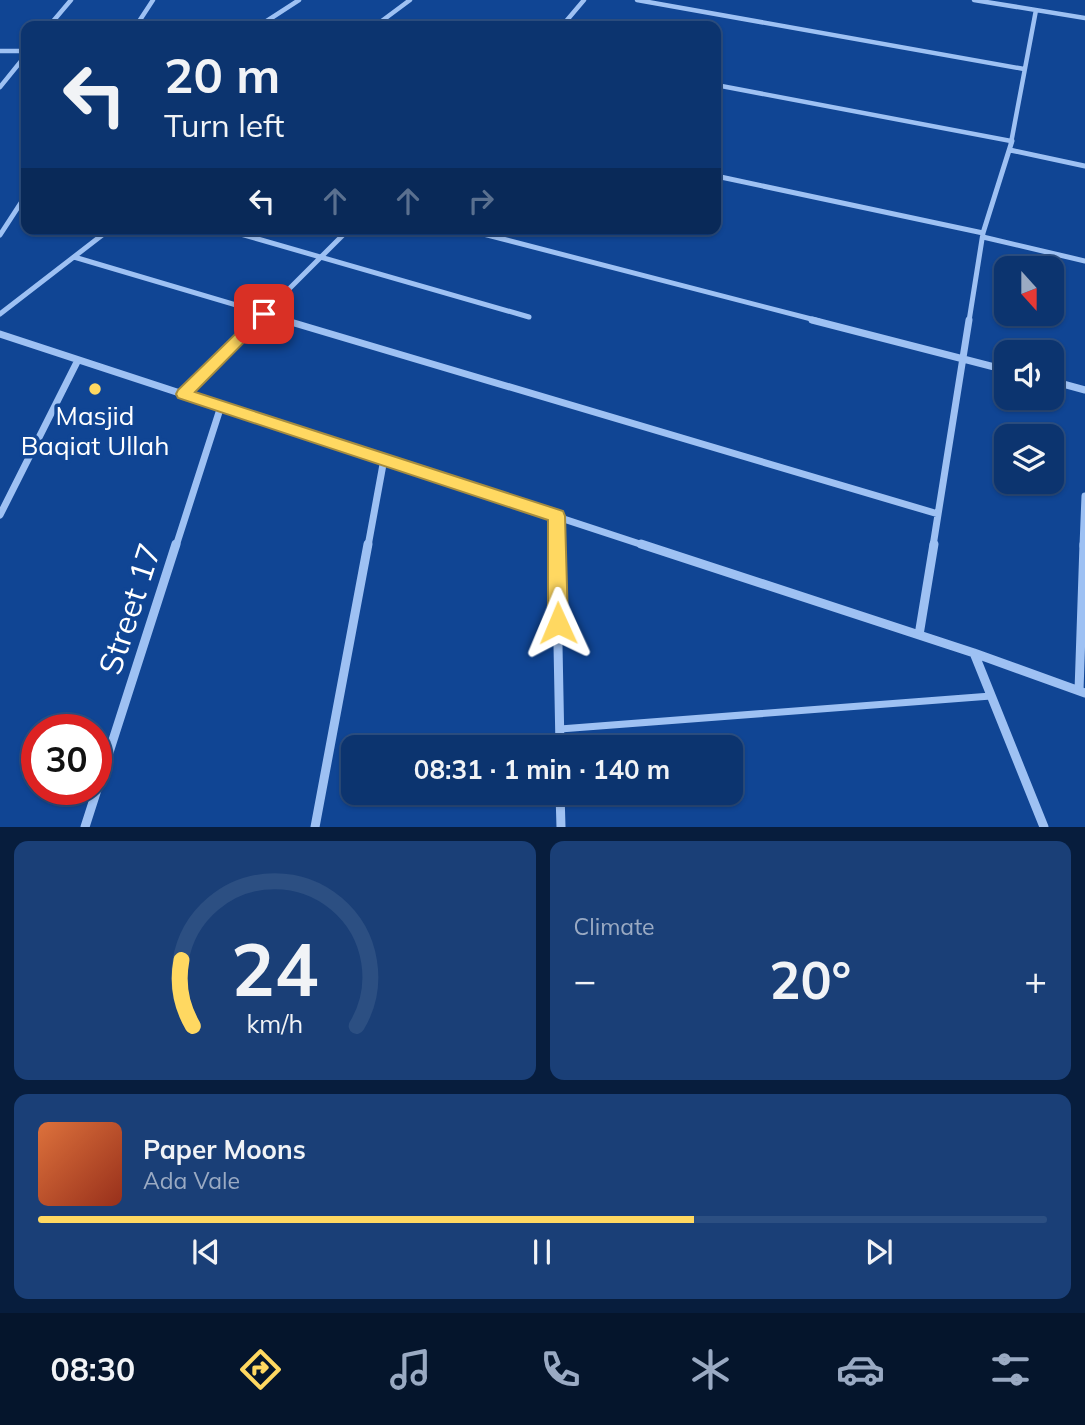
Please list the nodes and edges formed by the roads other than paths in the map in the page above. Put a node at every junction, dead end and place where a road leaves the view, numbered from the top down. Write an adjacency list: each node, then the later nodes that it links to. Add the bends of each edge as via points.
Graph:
1 (71, 0): 10 (street)
2 (153, 0): 11 (street)
3 (299, 0): 12 (street)
4 (410, 0): 13 (street)
5 (584, 0): 14 (street)
6 (637, 0): 18 (street)
7 (974, 0): 8 (street)
8 (1036, 10): 9 (street); 18 (street)
9 (1085, 18)
10 (54, 21)
11 (139, 21)
12 (267, 21)
13 (382, 21)
14 (566, 21)
15 (0, 51): 16 (street)
16 (21, 53)
17 (21, 60): 20 (street)
18 (1024, 69): 21 (street)
19 (721, 86): 21 (street)
20 (0, 87)
21 (1011, 141): 22 (street)
22 (1010, 150): 23 (street); 33 (street)
23 (1085, 166)
24 (721, 177): 33 (street)
25 (21, 203): 27 (street)
26 (0, 220): 27 (street)
27 (10, 220): 28 (street)
28 (0, 234)
29 (102, 235): 34 (street)
30 (243, 235): 35 (street)
31 (343, 235): 35 (street)
32 (487, 235): 41 (street)
33 (983, 235): 36 (street); 41 (street)
34 (74, 257): 37 (street); 38 (street)
35 (321, 258): 38 (street); 39 (street)
36 (1085, 261)
37 (0, 313)
38 (264, 314): 46 (street); 50 (street)
39 (529, 317)
40 (0, 334): 42 (street)
41 (963, 359): 43 (street); 50 (street)
42 (78, 360): 46 (street); 51 (street)
43 (994, 367)
44 (1064, 384): 45 (street)
45 (1085, 390)
46 (184, 394): 47 (street)
47 (221, 406): 48 (street); 60 (street, Street 17)
48 (384, 459): 52 (street); 61 (street)
49 (1085, 496): 55 (street)
50 (938, 514): 53 (street)
51 (0, 515)
52 (556, 516): 53 (street); 57 (street)
53 (919, 635): 54 (street)
54 (974, 653): 55 (street); 56 (street)
55 (1082, 692)
56 (991, 696): 57 (lane); 63 (street)
57 (560, 729): 58 (street)
58 (560, 735)
59 (560, 805): 62 (street)
60 (85, 827)
61 (315, 827)
62 (561, 827)
63 (1044, 827)

